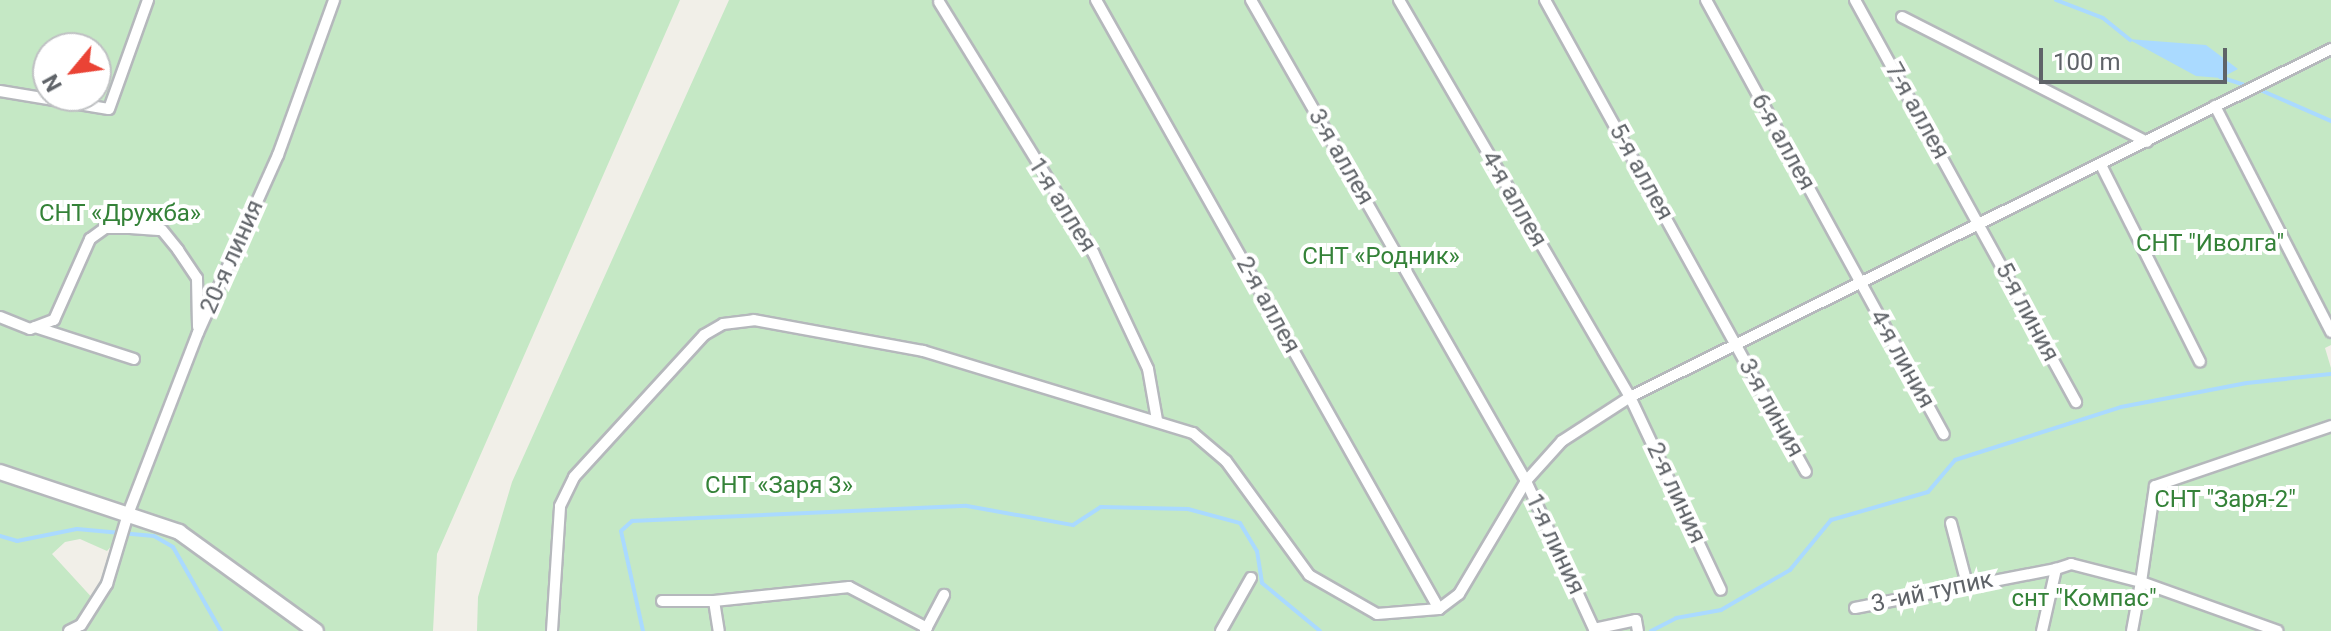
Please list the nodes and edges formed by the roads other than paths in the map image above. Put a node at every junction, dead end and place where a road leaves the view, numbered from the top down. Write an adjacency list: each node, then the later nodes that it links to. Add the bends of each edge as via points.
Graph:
1 (148, 0): 12 (street, via 109,109)
2 (334, 0): 21 (street, 20-я линия, via 278,155)
3 (1096, 0): 44 (street, 2-я аллея)
4 (1251, 0): 32 (street, 3-я аллея)
5 (1399, 0): 25 (street, 4-я аллея)
6 (1545, 0): 22 (street, 5-я аллея)
7 (1706, 0): 17 (street, 6-я аллея)
8 (1855, 0): 16 (street, 7-я аллея)
9 (939, 2): 27 (street, 1-я аллея, via 1093,252 1148,369)
10 (1902, 17): 14 (street)
11 (2331, 49): 13 (street)
12 (0, 91)
13 (2215, 106): 14 (street); 20 (street)
14 (2147, 142): 15 (street)
15 (2101, 165): 16 (street); 24 (street)
16 (1979, 223): 17 (street); 26 (street, 5-я линия)
17 (1861, 284): 22 (street); 29 (street, 4-я линия)
18 (0, 317): 19 (street)
19 (35, 327): 21 (street, via 54,320 90,239 105,228 130,228 162,230 197,278); 23 (street)
20 (2331, 332)
21 (198, 333): 33 (street, 20-я линия)
22 (1736, 344): 25 (street); 31 (street, 3-я линия)
23 (134, 359)
24 (2200, 362)
25 (1630, 397): 32 (street, via 1562,441); 39 (street, 2-я линия)
26 (2076, 402)
27 (1157, 420): 44 (street, via 1193,433 1226,461 1309,575 1342,598 1377,614); 50 (street, via 923,351 754,320 723,324 680,357 574,477 560,506)
28 (2331, 426): 37 (street, via 2155,486)
29 (1944, 434)
30 (0, 472): 33 (street)
31 (1806, 472)
32 (1526, 481): 44 (street, via 1475,572); 47 (street, 1-я линия, via 1594,629 1636,620)
33 (128, 514): 45 (street, 20-я линия, via 107,584); 49 (street, via 179,532)
34 (1951, 523): 38 (street)
35 (2056, 569): 37 (street, 3 -ий тупик, via 2071,564); 38 (street, 3 -ий тупик); 53 (street)
36 (1251, 578): 52 (street)
37 (2141, 582): 54 (street); 55 (street, 3 -ий тупик)
38 (1967, 584): 43 (street, 3 -ий тупик)
39 (1721, 590)
40 (944, 595): 46 (street)
41 (662, 601): 42 (street)
42 (714, 601): 46 (street, via 849,587); 51 (street)
43 (1855, 608)
44 (1439, 609)
45 (86, 628): 48 (street)
46 (926, 630)
47 (1638, 630)
48 (69, 631)
49 (316, 631)
50 (552, 631)
51 (719, 631)
52 (1221, 631)
53 (2042, 631)
54 (2132, 631)
55 (2278, 631)

